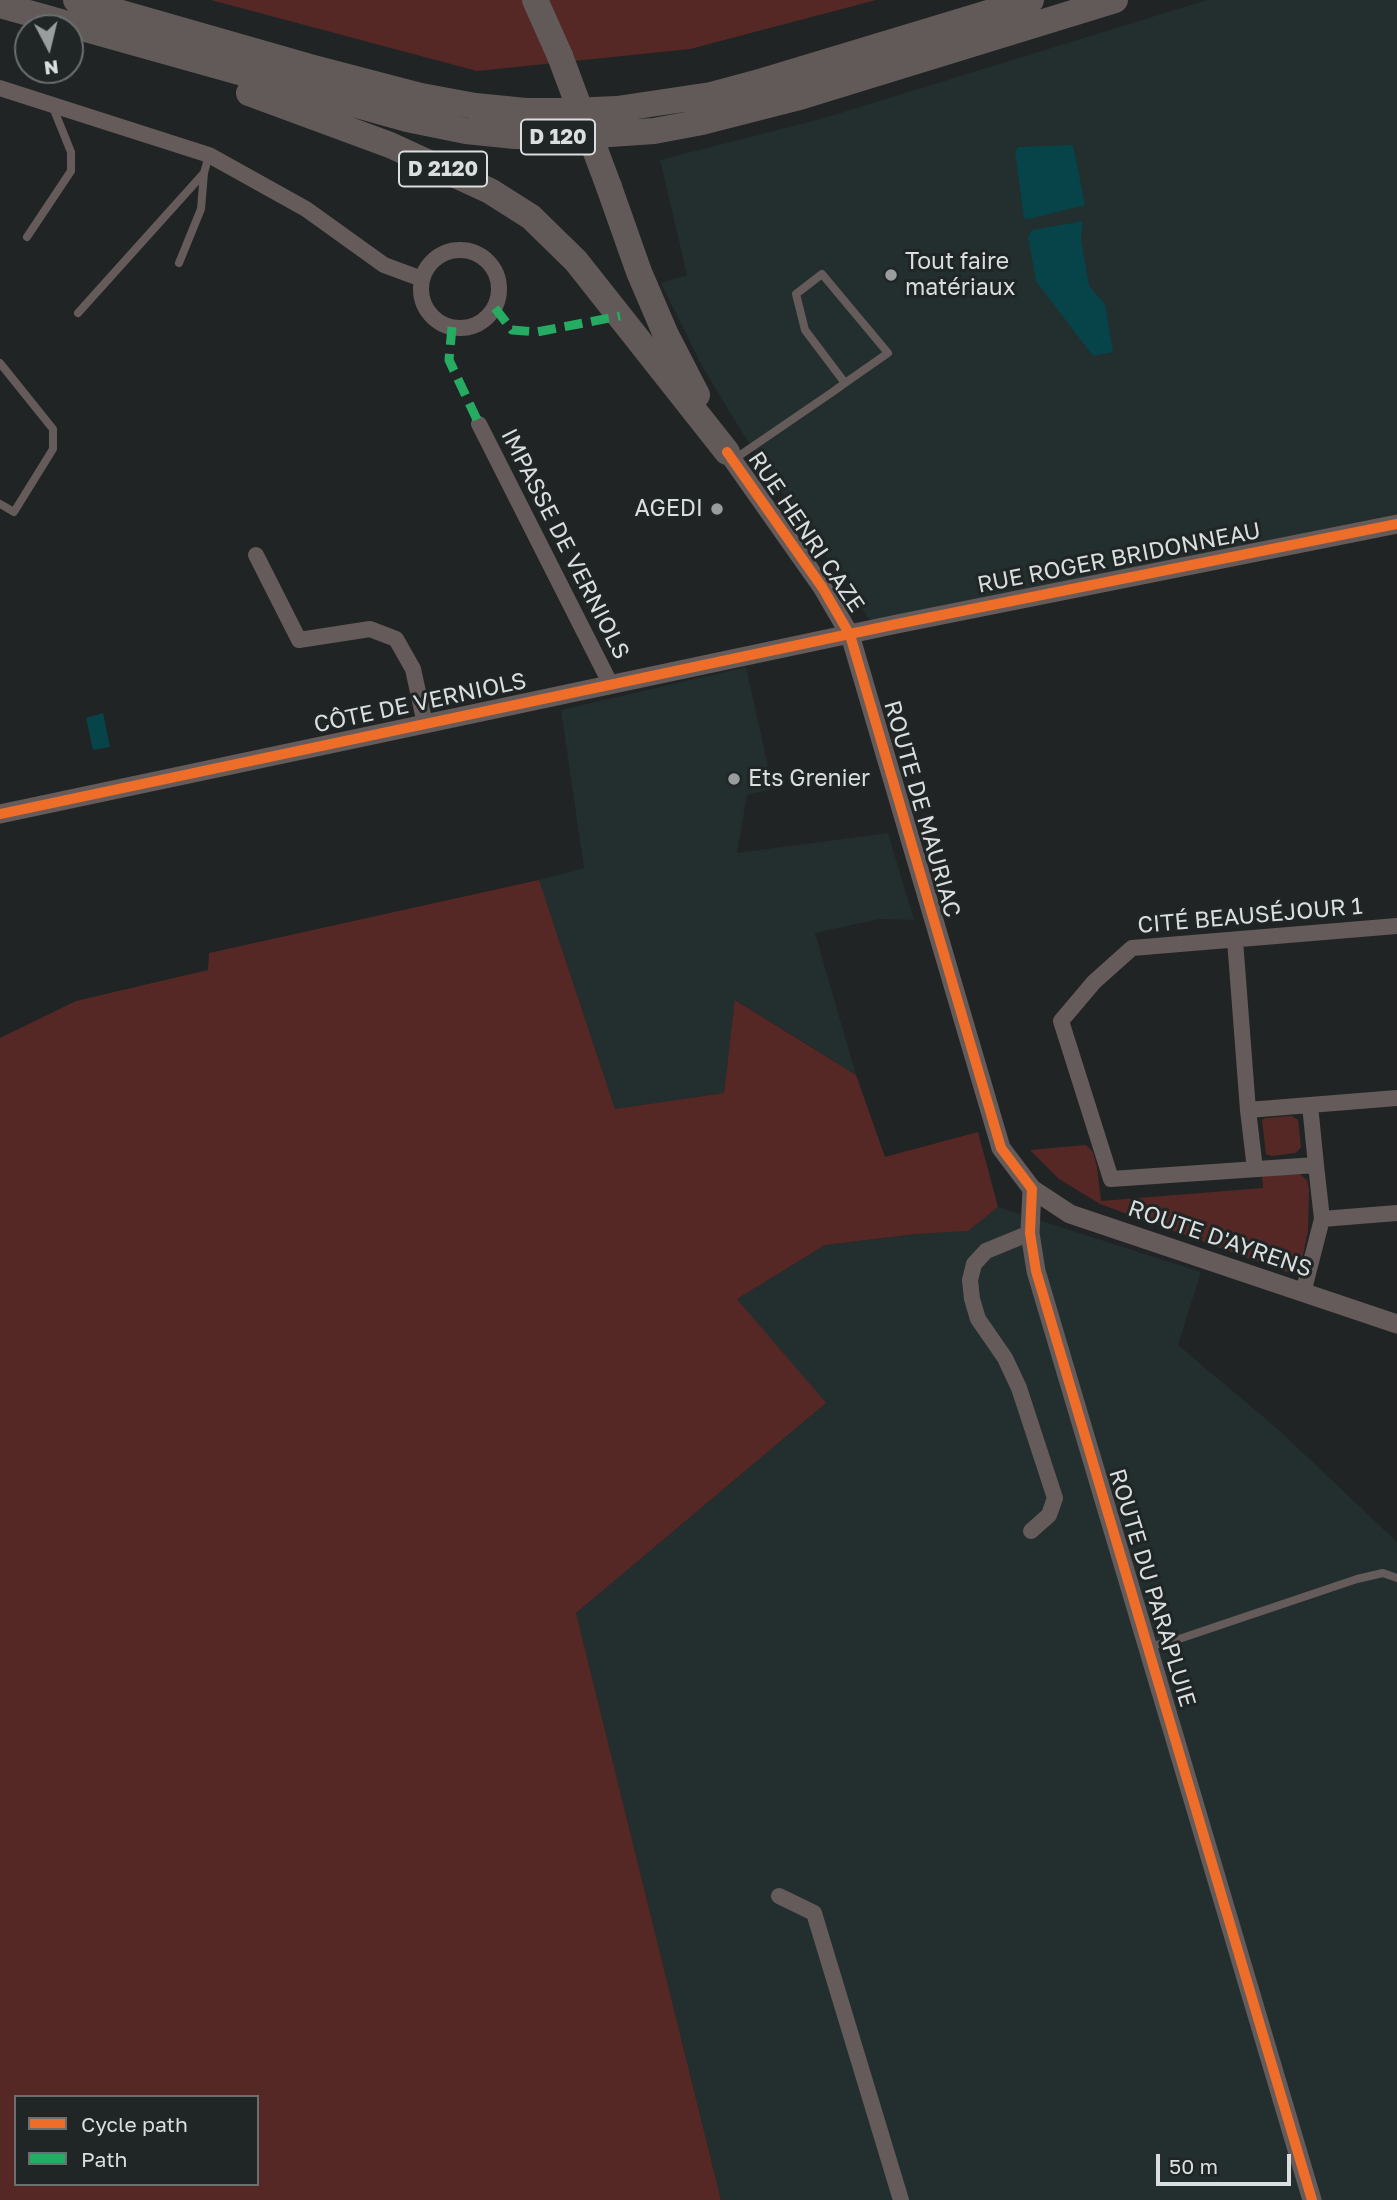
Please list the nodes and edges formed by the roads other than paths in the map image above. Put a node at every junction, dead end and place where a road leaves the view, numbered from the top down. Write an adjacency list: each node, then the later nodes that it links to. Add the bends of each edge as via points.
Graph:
1 (76, 0): 3 (highway, D 120, via 421,96 475,106 570,111 711,95)
2 (535, 0): 20 (highway, D 2120, bridge, via 560,55 639,272 666,335)
3 (1031, 0)
4 (1115, 0): 7 (highway, D 120, via 796,98 702,122 604,136 515,136 407,119)
5 (0, 5): 6 (highway, D 120)
6 (30, 14)
7 (84, 30)
8 (84, 31): 20 (highway, D 2120, via 390,145 490,191 531,217 576,261)
9 (0, 88): 10 (street)
10 (51, 103): 11 (street); 13 (lane, via 71,152 71,172)
11 (209, 155): 12 (lane); 15 (street, via 306,209 384,265)
12 (204, 173): 14 (lane, via 201,209); 16 (lane)
13 (27, 237)
14 (179, 263)
15 (422, 279): 15 (street, via 421,292 430,315 452,327 476,325 487,318 499,297 495,271 476,253 449,251 437,257)
16 (78, 313)
17 (0, 363): 21 (lane, via 53,429 53,449 14,512)
18 (845, 383): 18 (lane, via 888,353 822,274 796,294 805,330); 20 (lane)
19 (479, 424): 25 (street, IMPASSE DE VERNIOLS)
20 (730, 456): 24 (street, RUE HENRI CAZE / D 2120)
21 (0, 504)
22 (1397, 524): 24 (street, RUE ROGER BRIDONNEAU)
23 (256, 555): 26 (street, via 299,640 370,629 396,639 413,668)
24 (850, 635): 25 (street, CÔTE DE VERNIOLS); 35 (street, ROUTE DE MAURIAC, via 1001,1148)
25 (611, 685): 26 (street, CÔTE DE VERNIOLS)
26 (425, 724): 27 (street, CÔTE DE VERNIOLS)
27 (0, 814)
28 (1397, 926): 29 (street, CITÉ BEAUSÉJOUR 1)
29 (1235, 940): 32 (street); 34 (street, CITÉ BEAUSÉJOUR 1, via 1132,947 1061,1021 1111,1180)
30 (1397, 1098): 31 (street)
31 (1310, 1105): 32 (street); 33 (street)
32 (1248, 1110): 34 (street)
33 (1316, 1165): 34 (street, CITÉ BEAUSÉJOUR 1); 37 (street)
34 (1255, 1169)
35 (1032, 1189): 38 (street, ROUTE DU PARAPLUIE); 39 (street, ROUTE D'AYRENS, via 1070,1214)
36 (1397, 1213): 37 (street)
37 (1322, 1219): 39 (street)
38 (1030, 1233): 41 (street, via 986,1251 974,1264 970,1280 978,1319 1019,1388 1055,1498 1049,1515); 43 (street, ROUTE DU PARAPLUIE, via 1036,1271)
39 (1303, 1293): 40 (street, ROUTE D'AYRENS)
40 (1397, 1324)
41 (1031, 1531)
42 (1397, 1578): 43 (lane, via 1382,1573 1357,1579)
43 (1148, 1647): 46 (street, ROUTE DU PARAPLUIE)
44 (779, 1896): 45 (street, via 814,1913)
45 (901, 2200)
46 (1312, 2200)

